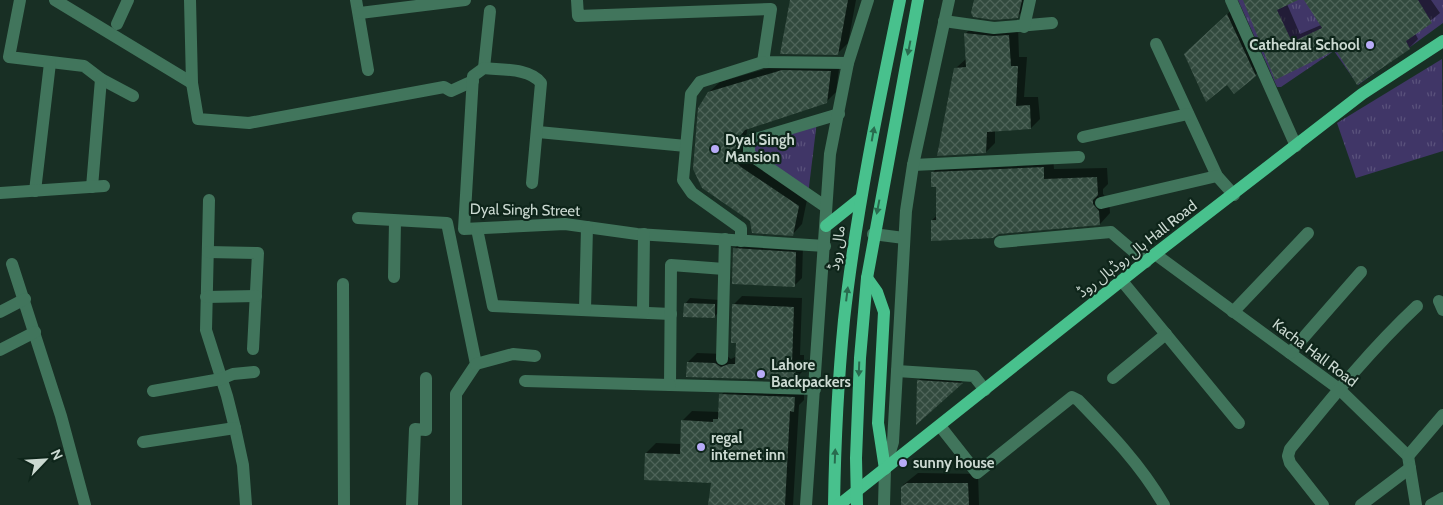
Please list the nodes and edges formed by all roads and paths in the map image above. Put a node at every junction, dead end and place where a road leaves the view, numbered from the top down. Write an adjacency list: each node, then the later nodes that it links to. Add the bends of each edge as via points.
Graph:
1 (20, 0): 24 (street, via 9,58)
2 (55, 0): 30 (street)
3 (128, 0): 19 (street)
4 (190, 0): 30 (street)
5 (356, 0): 16 (street)
6 (464, 0): 16 (street)
7 (577, 0): 14 (street, via 578,16)
8 (868, 0): 25 (street)
9 (900, 0): 45 (main road, مال روڈ, one-way to 9)
10 (918, 0): 56 (main road, one-way to 56)
11 (948, 0): 17 (street)
12 (1030, 0): 20 (street)
13 (1230, 0): 37 (street)
14 (773, 5): 23 (street)
15 (490, 11): 26 (street)
16 (360, 13): 27 (street)
17 (944, 21): 20 (street, via 994,28); 39 (street)
18 (1052, 23): 20 (street)
19 (116, 24)
20 (1024, 27)
21 (1443, 41): 37 (main road, ہال روڈہال روڈ Hall Road, via 1362,94)
22 (1156, 44): 33 (street)
23 (762, 62): 25 (street); 36 (street, via 700,82 692,94)
24 (50, 63): 29 (street, via 84,66); 42 (street)
25 (848, 63): 32 (street)
26 (484, 68): 28 (street); 34 (street, via 536,76 541,83)
27 (368, 70)
28 (473, 78): 30 (street, via 451,91 444,87 249,123 198,119); 53 (street, Dyal Singh Street, via 464,228)
29 (101, 79): 31 (street); 42 (street, via 98,186)
30 (192, 84)
31 (133, 96)
32 (839, 114): 48 (street, via 830,154); 48 (street, via 752,140 749,146 750,154)
33 (1188, 114): 35 (street); 40 (street)
34 (538, 132): 36 (street); 41 (street)
35 (1083, 137)
36 (686, 146): 59 (street, via 683,180 692,193 741,228)
37 (1296, 146): 44 (main road, ہال روڈہال روڈ Hall Road)
38 (1079, 157): 39 (street)
39 (913, 165): 57 (street)
40 (1217, 176): 44 (street); 47 (street)
41 (532, 182)
42 (35, 191): 43 (street)
43 (0, 193)
44 (1234, 195): 63 (main road, ہال روڈہال روڈ Hall Road)
45 (862, 198): 51 (main road); 114 (main road, مال روڈ, one-way to 45, via 844,322)
46 (209, 200): 62 (street)
47 (1101, 203)
48 (826, 207): 51 (street)
49 (358, 218): 50 (street)
50 (395, 221): 67 (street); 87 (street, via 447,223)
51 (826, 226): 61 (street)
52 (587, 227): 53 (street, Dyal Singh Street, via 565,224); 55 (street, Dyal Singh Street); 75 (street)
53 (477, 229): 75 (street, via 493,306)
54 (1308, 233): 78 (street)
55 (644, 234): 58 (street, Dyal Singh Street); 77 (street)
56 (873, 234): 57 (street); 68 (main road)
57 (904, 238): 88 (street)
58 (725, 240): 59 (street, Dyal Singh Street); 65 (street)
59 (741, 241): 61 (street, Dyal Singh Street)
60 (1000, 242): 63 (street, Kacha Hall Road, via 1111,232)
61 (825, 246): 95 (street)
62 (208, 252): 71 (street, via 258,253); 72 (street)
63 (1151, 258): 69 (main road, ہال روڈہال روڈ Hall Road); 78 (street, Kacha Hall Road)
64 (12, 264): 73 (street)
65 (724, 269): 79 (street, via 672,265); 86 (street)
66 (1361, 272): 84 (street)
67 (394, 277)
68 (866, 278): 105 (main road, via 877,292 884,312 878,423); 106 (main road, one-way to 106, via 860,358)
69 (1122, 281): 81 (street); 97 (main road, ہال روڈہال روڈ Hall Road)
70 (343, 284): 110 (street)
71 (256, 296): 72 (street); 82 (street)
72 (206, 297): 92 (street, via 206,330)
73 (25, 299): 76 (street); 80 (street)
74 (1417, 306): 96 (street)
75 (585, 310): 77 (street)
76 (0, 312)
77 (643, 312): 79 (street)
78 (1233, 312): 84 (street, Kacha Hall Road)
79 (671, 314): 94 (street)
80 (35, 332): 83 (street); 108 (street)
81 (1166, 334): 91 (street); 100 (street)
82 (253, 349)
83 (0, 350)
84 (1290, 353): 96 (street, Kacha Hall Road)
85 (535, 356): 87 (street, via 513,354)
86 (722, 359)
87 (476, 364): 112 (street, via 456,394)
88 (897, 371): 97 (street, via 974,376); 105 (street, via 893,442)
89 (254, 372): 92 (street)
90 (426, 378): 111 (street, via 426,430 415,428)
91 (1114, 378)
92 (221, 379): 98 (street); 102 (street)
93 (525, 381): 94 (street)
94 (670, 385): 95 (street)
95 (815, 389): 113 (street)
96 (1339, 389): 104 (street, Kacha Hall Road); 119 (street, via 1290,449 1288,456)
97 (985, 390): 101 (main road, ہال روڈہال روڈ Hall Road)
98 (153, 391)
99 (1443, 415): 104 (street)
100 (1239, 423)
101 (940, 426): 105 (main road, ہال روڈہال روڈ Hall Road); 118 (street, via 977,473 1072,397 1121,445)
102 (235, 428): 103 (street); 109 (street, via 243,465)
103 (143, 442)
104 (1409, 462): 120 (street); 121 (street)
105 (886, 469): 106 (main road, ہال روڈہال روڈ Hall Road); 117 (street)
106 (857, 491): 115 (main road, ہال روڈہال روڈ Hall Road); 116 (main road)
107 (1443, 498): 122 (street)
108 (85, 505)
109 (246, 505)
110 (344, 505)
111 (412, 505)
112 (456, 505)
113 (806, 505)
114 (834, 505)
115 (839, 505)
116 (857, 505)
117 (884, 505)
118 (1164, 505)
119 (1323, 505)
120 (1361, 505)
121 (1416, 505)
122 (1431, 505)

